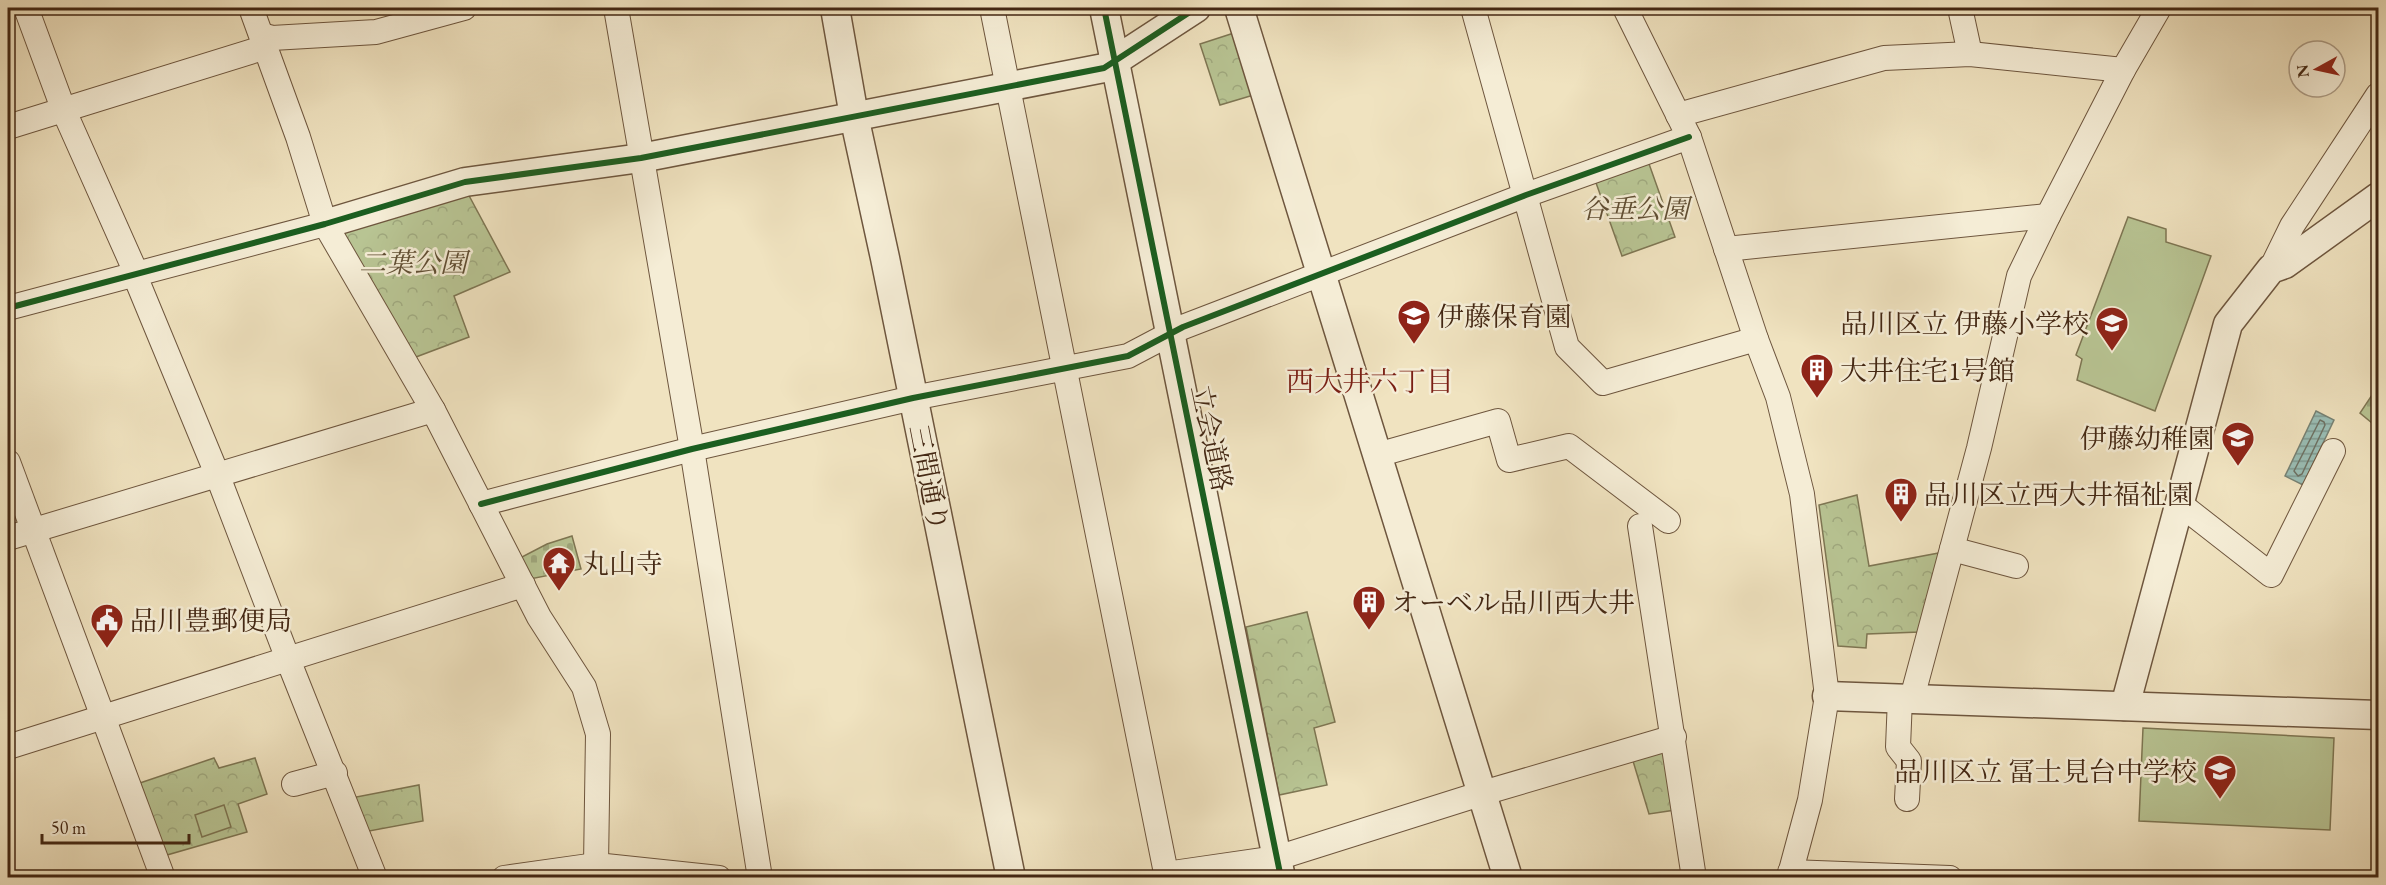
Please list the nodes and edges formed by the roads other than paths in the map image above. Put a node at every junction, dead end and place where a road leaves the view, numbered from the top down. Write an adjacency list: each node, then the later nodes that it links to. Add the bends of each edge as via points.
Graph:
1 (26, 8): 20 (street)
2 (251, 8): 14 (street)
3 (464, 8): 14 (street, via 376,32)
4 (616, 8): 25 (street)
5 (835, 8): 22 (street, 三間通り)
6 (992, 8): 18 (street)
7 (1104, 8): 16 (street, 立会道路)
8 (1197, 8): 16 (street)
9 (1239, 8): 33 (street)
10 (1473, 8): 26 (street)
11 (1625, 8): 21 (street)
12 (1960, 8): 15 (street)
13 (2159, 8): 17 (street)
14 (264, 41): 20 (street); 29 (street)
15 (1970, 54): 17 (street); 21 (street, via 1884,58)
16 (1116, 59): 18 (street, via 1104,68); 35 (street, 立会道路)
17 (2123, 70): 28 (street)
18 (1008, 86): 22 (street); 37 (street)
19 (2379, 95): 31 (street, via 2292,226)
20 (64, 111): 23 (street); 32 (street)
21 (1678, 115): 24 (street)
22 (854, 116): 25 (street); 38 (street, 三間通り)
23 (8, 127)
24 (1689, 137): 26 (street); 30 (street)
25 (641, 158): 29 (street, via 465,182); 40 (street)
26 (1526, 195): 33 (street); 36 (street, via 1567,347 1603,383)
27 (2379, 197): 31 (street)
28 (2048, 216): 30 (street); 51 (street, via 2019,276)
29 (325, 224): 32 (street); 39 (street)
30 (1726, 249): 36 (street)
31 (2271, 270): 46 (street, via 2228,324)
32 (137, 274): 34 (street); 44 (street)
33 (1320, 274): 35 (street); 42 (street)
34 (8, 308)
35 (1169, 333): 37 (street, via 1128,356); 66 (street, 立会道路)
36 (1756, 339): 55 (street, via 1778,397 1802,494)
37 (1063, 369): 38 (street); 69 (street)
38 (913, 398): 40 (street); 75 (street, 三間通り)
39 (433, 410): 44 (street); 45 (street)
40 (692, 449): 45 (street); 74 (street)
41 (2332, 451): 46 (street, via 2271,575)
42 (1377, 455): 47 (street, via 1498,421 1509,460 1569,446); 64 (street)
43 (8, 462): 49 (street)
44 (217, 474): 49 (street); 54 (street)
45 (481, 504): 53 (street)
46 (2180, 504): 57 (street)
47 (1668, 521)
48 (1640, 526): 60 (street)
49 (33, 530): 50 (street); 59 (street)
50 (8, 538)
51 (1952, 549): 52 (street); 56 (street)
52 (2016, 566)
53 (523, 585): 54 (street); 67 (street, via 584,687 598,734)
54 (289, 660): 59 (street); 62 (street)
55 (1827, 696): 56 (street); 68 (street, via 1810,800)
56 (1906, 698): 57 (street); 65 (street, via 1898,747 1909,761)
57 (2125, 706): 58 (street)
58 (2379, 715)
59 (102, 718): 61 (street); 70 (street)
60 (1674, 737): 64 (street); 77 (street)
61 (8, 747)
62 (335, 773): 63 (street); 71 (street)
63 (294, 784)
64 (1483, 793): 66 (street); 76 (street)
65 (1907, 799)
66 (1279, 868): 69 (street)
67 (597, 871): 72 (street); 73 (street)
68 (1789, 875): 78 (street)
69 (1166, 876)
70 (163, 878)
71 (375, 878)
72 (504, 878)
73 (719, 878)
74 (760, 878)
75 (1011, 878)
76 (1508, 878)
77 (1694, 878)
78 (1950, 878)

